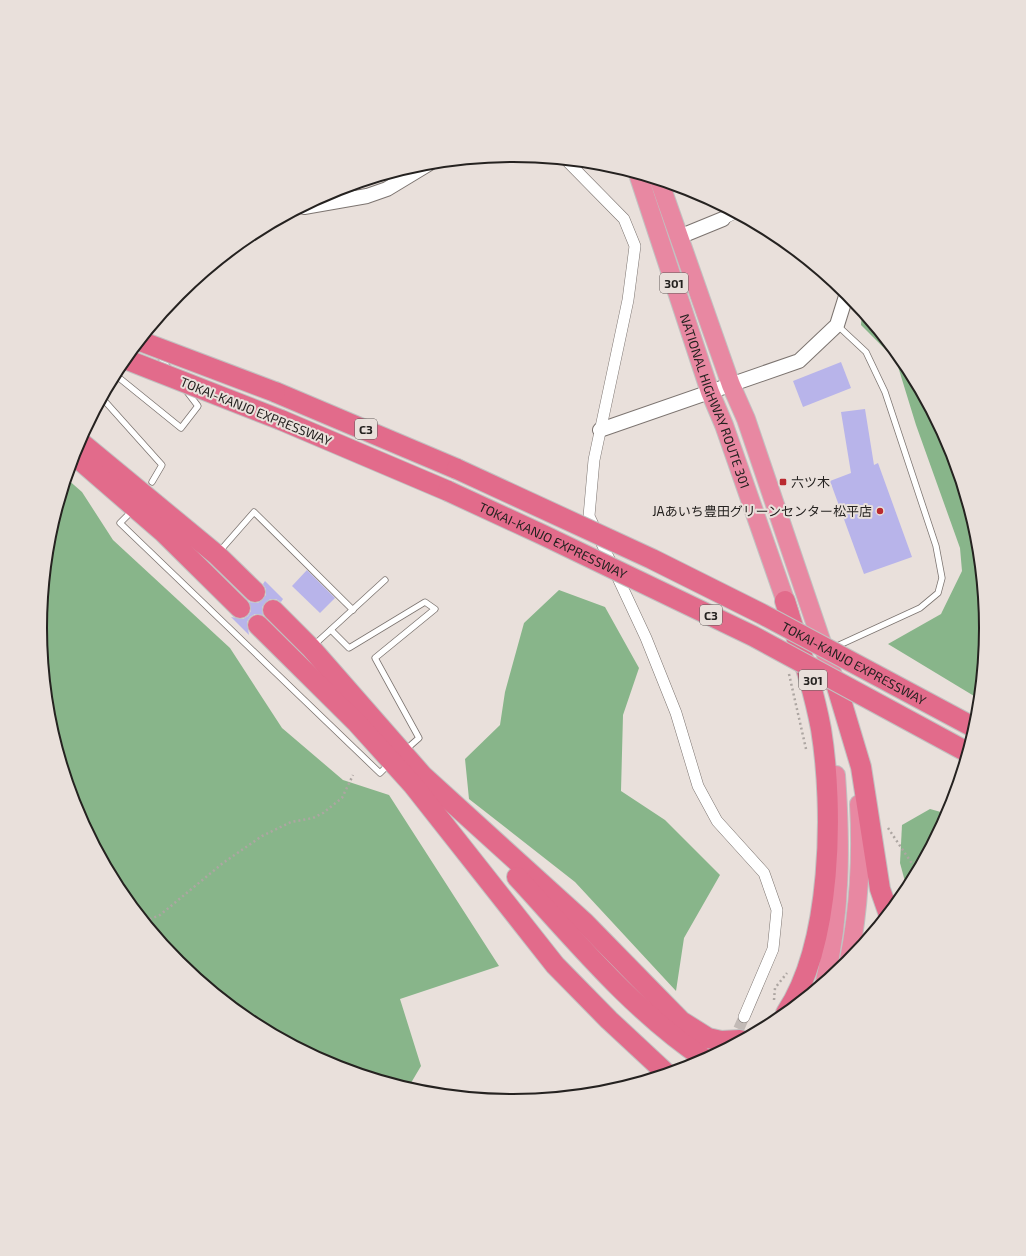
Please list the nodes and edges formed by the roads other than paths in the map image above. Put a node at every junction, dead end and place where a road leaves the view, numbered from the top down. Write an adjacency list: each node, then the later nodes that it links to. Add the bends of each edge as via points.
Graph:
1 (572, 166): 17 (street, via 624,220 635,246 628,300)
2 (413, 173): 5 (street, via 387,189 367,196)
3 (640, 180): 15 (highway, NATIONAL HIGHWAY ROUTE 301 / 301)
4 (661, 186): 7 (highway, NATIONAL HIGHWAY ROUTE 301 / 301)
5 (320, 204)
6 (729, 216): 7 (street)
7 (679, 237): 14 (highway, NATIONAL HIGHWAY ROUTE 301 / 301)
8 (845, 300): 9 (street)
9 (837, 325): 14 (street, via 799,361); 31 (lane, via 866,352 885,392 936,546 942,578 938,593 920,608)
10 (147, 340): 13 (lane, via 198,406 181,428)
11 (144, 343): 34 (highway, TOKAI-KANJO EXPRESSWAY / C3, bridge, via 275,392 456,468 755,611)
12 (131, 361): 36 (highway, TOKAI-KANJO EXPRESSWAY / C3, bridge, via 281,420 448,491 541,534 753,636)
13 (120, 378)
14 (731, 385): 15 (street); 31 (highway, NATIONAL HIGHWAY ROUTE 301 / 301, via 746,419)
15 (710, 392): 17 (street); 25 (highway, NATIONAL HIGHWAY ROUTE 301 / 301, via 724,425)
16 (105, 402): 20 (lane, via 162,465)
17 (600, 430): 43 (street, via 594,460 589,516 646,638 676,713 698,786 717,822 764,873 777,910 774,949)
18 (84, 445): 22 (highway)
19 (79, 458): 26 (highway, via 158,528)
20 (152, 482)
21 (127, 516): 37 (lane, via 120,523 380,773)
22 (217, 555): 24 (highway); 28 (lane, via 254,512)
23 (385, 580): 28 (lane)
24 (255, 592)
25 (785, 601): 41 (highway, NATIONAL HIGHWAY ROUTE 301 / 301, via 822,709 835,774 840,833 839,883); 42 (highway, via 820,728 828,810 826,867 813,949 799,990)
26 (240, 608)
27 (273, 610): 32 (highway)
28 (353, 610): 30 (lane)
29 (258, 625): 32 (highway)
30 (331, 630): 32 (lane); 35 (lane, via 349,648 425,602 435,609 375,658 419,738)
31 (826, 651): 33 (highway, NATIONAL HIGHWAY ROUTE 301 / 301)
32 (303, 656): 38 (highway)
33 (837, 687): 39 (highway, via 861,768 880,889); 40 (highway, NATIONAL HIGHWAY ROUTE 301 / 301, via 854,765 861,834 858,901)
34 (969, 725)
35 (411, 745)
36 (963, 750)
37 (384, 769)
38 (418, 780): 44 (highway, via 595,933 681,1021 708,1038); 45 (highway, via 631,998 672,1036); 46 (highway, via 629,1016); 47 (highway, via 556,965)
39 (886, 907)
40 (851, 949)
41 (827, 972)
42 (780, 1008)
43 (744, 1017)
44 (730, 1041)
45 (699, 1055)
46 (684, 1062)
47 (662, 1069)

